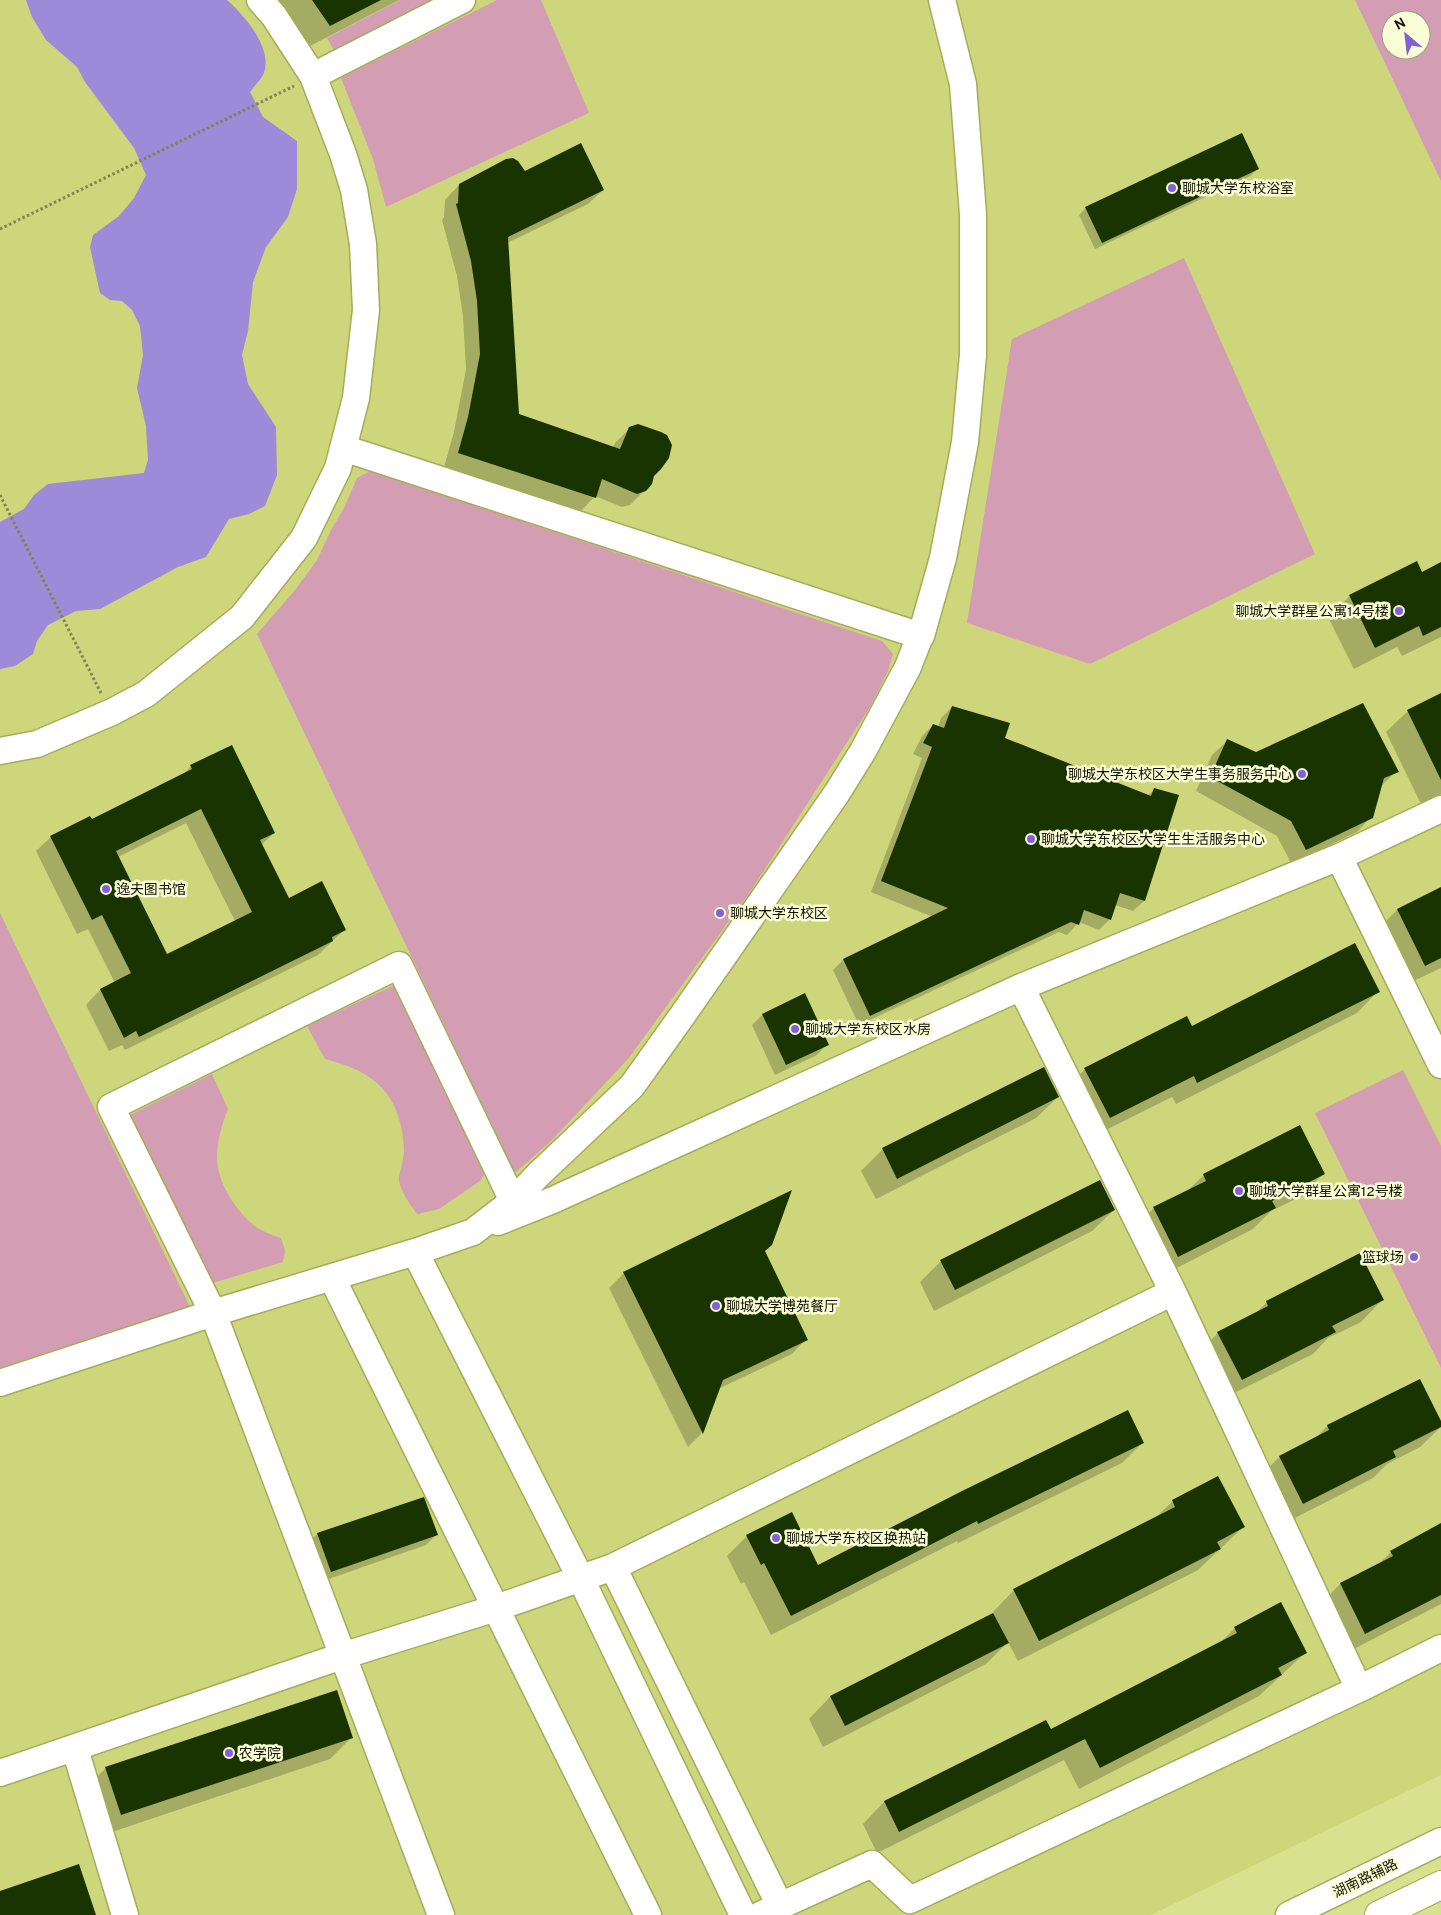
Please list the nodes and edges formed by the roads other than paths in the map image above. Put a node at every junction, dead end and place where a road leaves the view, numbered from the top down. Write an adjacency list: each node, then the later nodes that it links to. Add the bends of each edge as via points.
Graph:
1 (260, 0): 4 (street)
2 (461, 0): 4 (street)
3 (942, 0): 6 (street, via 963,84 973,214 973,355 964,452 943,558)
4 (313, 76): 5 (street, via 354,190 363,244 366,310 356,398)
5 (343, 448): 6 (street); 7 (street, via 338,468 304,538 242,617 146,694 37,744)
6 (920, 636): 12 (street, via 894,694 837,793 688,1008 632,1086)
7 (0, 751)
8 (1441, 809): 9 (street)
9 (1340, 858): 10 (street); 11 (street)
10 (1021, 987): 13 (street); 18 (street)
11 (1441, 1066)
12 (539, 1174): 13 (street); 14 (street)
13 (553, 1200): 15 (street)
14 (513, 1201): 15 (street); 19 (street, via 399,965 111,1107)
15 (473, 1232): 16 (street)
16 (415, 1252): 17 (street); 22 (street)
17 (332, 1278): 19 (street); 23 (street)
18 (1173, 1292): 21 (street); 26 (street)
19 (213, 1313): 20 (street); 25 (street)
20 (0, 1383)
21 (613, 1567): 22 (street); 31 (street)
22 (581, 1579): 23 (street); 35 (street)
23 (496, 1608): 25 (street); 34 (street)
24 (1441, 1648): 26 (street)
25 (342, 1656): 27 (street); 33 (street)
26 (1359, 1688): 31 (street, via 910,1900 872,1864)
27 (75, 1749): 28 (street); 32 (street)
28 (0, 1773)
29 (1441, 1841): 36 (street, 湖南路辅路)
30 (1441, 1884): 37 (main road)
31 (770, 1911)
32 (125, 1915)
33 (441, 1915)
34 (648, 1915)
35 (743, 1915)
36 (1289, 1915)
37 (1379, 1915)

